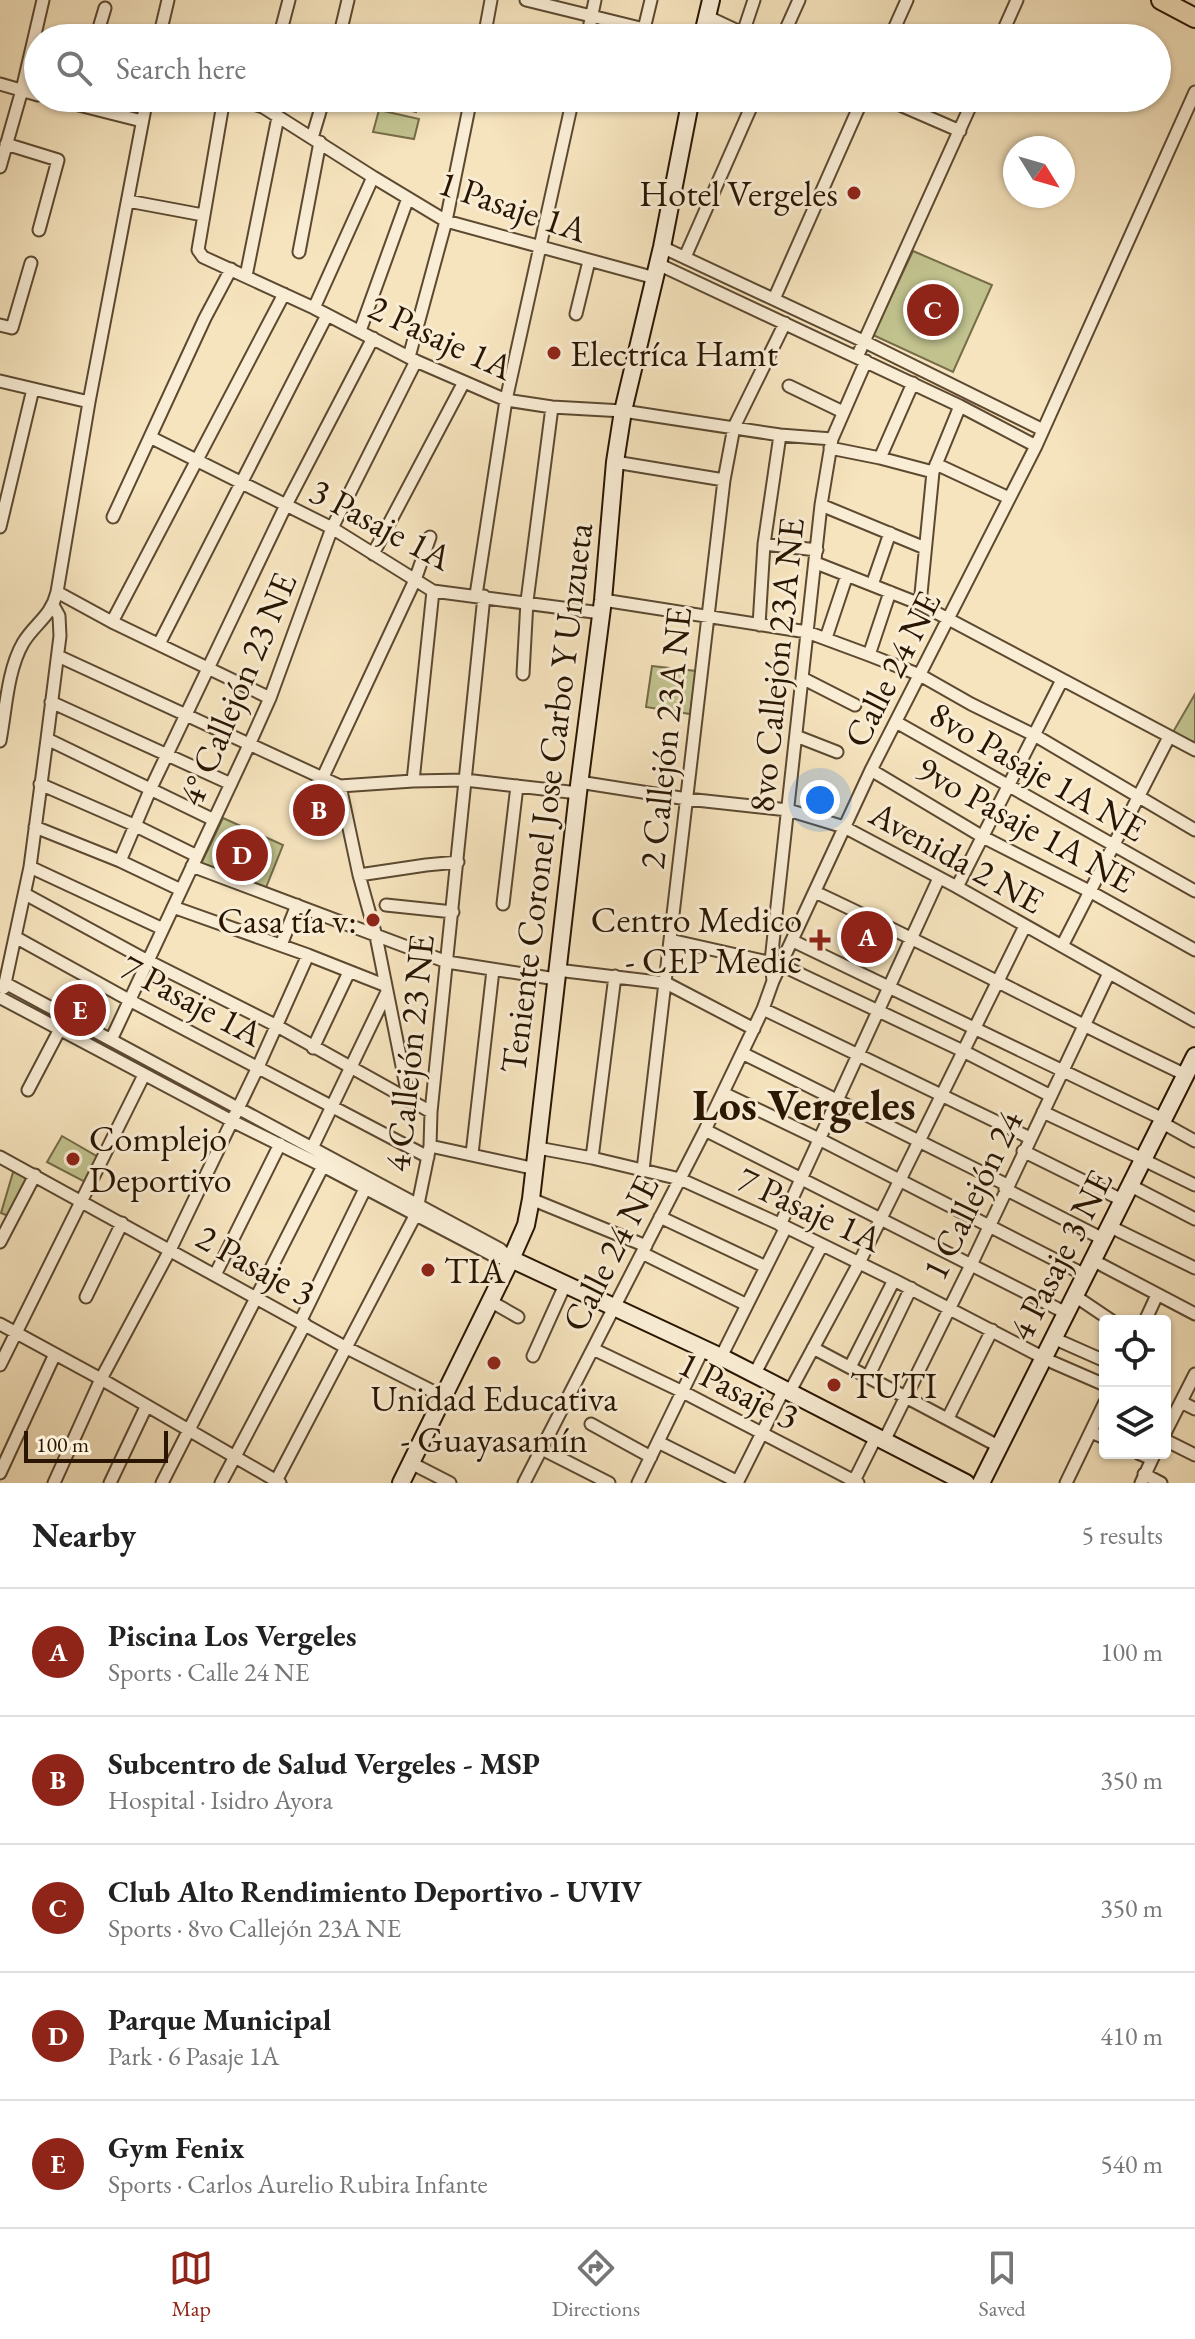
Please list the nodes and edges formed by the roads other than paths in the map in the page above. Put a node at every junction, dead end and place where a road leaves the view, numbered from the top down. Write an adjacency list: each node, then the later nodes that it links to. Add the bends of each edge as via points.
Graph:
1 (43, 0): 18 (street)
2 (168, 0): 20 (street)
3 (289, 0): 21 (street)
4 (348, 0): 22 (street)
5 (491, 0): 23 (street)
6 (526, 0): 16 (street)
7 (595, 0): 16 (street)
8 (651, 0): 26 (street)
9 (754, 0): 28 (street)
10 (799, 0): 29 (street)
11 (907, 0): 30 (street)
12 (1017, 0): 31 (street)
13 (1161, 0): 17 (main road)
14 (105, 8): 19 (street)
15 (710, 8): 27 (street)
16 (592, 15): 24 (street); 25 (street)
17 (1195, 18)
18 (37, 24)
19 (100, 24)
20 (162, 24)
21 (283, 24)
22 (342, 24)
23 (487, 24)
24 (590, 24)
25 (625, 24)
26 (645, 24)
27 (732, 24)
28 (750, 24)
29 (788, 24)
30 (896, 24)
31 (1006, 24)
32 (24, 81): 34 (street)
33 (0, 84): 34 (street)
34 (22, 90): 52 (street)
35 (1195, 92): 93 (street, Calle 24 NE)
36 (112, 112): 49 (street)
37 (144, 112): 49 (street)
38 (221, 112): 57 (street, 2 Pasaje 1A)
39 (273, 112): 48 (street, 1 Pasaje 1A)
40 (321, 112): 51 (street)
41 (468, 112): 58 (street, 4° Callejón 23 NE)
42 (570, 112): 60 (street, 4 Callejón 23 NE)
43 (688, 112): 61 (street, Teniente Coronel Jose Carbo Y Unzueta)
44 (749, 112): 63 (street)
45 (857, 112): 70 (street)
46 (916, 112): 50 (street)
47 (968, 112): 50 (street, 8vo Callejón 23A NE)
48 (278, 117): 51 (street, 1 Pasaje 1A); 68 (street)
49 (142, 121): 56 (street)
50 (960, 131): 78 (street, 8vo Callejón 23A NE)
51 (316, 140): 54 (street, 1 Pasaje 1A); 62 (street)
52 (6, 144): 53 (street); 59 (street, via 58,160)
53 (0, 167)
54 (373, 177): 55 (street, 1 Pasaje 1A); 71 (street)
55 (408, 198): 58 (street, 1 Pasaje 1A); 76 (street)
56 (128, 201): 57 (street); 87 (street)
57 (203, 215): 66 (street, 2 Pasaje 1A, via 198,252)
58 (446, 221): 60 (street, 1 Pasaje 1A); 79 (street, 4° Callejón 23 NE)
59 (39, 230)
60 (541, 247): 64 (street, 1 Pasaje 1A); 86 (street, 4 Callejón 23 NE)
61 (662, 247): 63 (street); 67 (street, Teniente Coronel Jose Carbo Y Unzueta)
62 (299, 252)
63 (685, 257): 70 (street)
64 (589, 261): 67 (street, 1 Pasaje 1A); 72 (street)
65 (31, 263): 75 (street, via 12,328)
66 (231, 269): 68 (street, 2 Pasaje 1A); 95 (street)
67 (657, 271): 74 (street, 1 Pasaje 1A); 90 (street, Teniente Coronel Jose Carbo Y Unzueta)
68 (246, 276): 69 (street, 2 Pasaje 1A)
69 (284, 294): 71 (street, 2 Pasaje 1A); 99 (street)
70 (774, 299): 78 (street)
71 (314, 308): 73 (street, 2 Pasaje 1A)
72 (576, 314)
73 (327, 315): 76 (street, 2 Pasaje 1A); 103 (street)
74 (785, 323): 80 (street, 1 Pasaje 1A); 92 (street, 2 Callejón 23A NE)
75 (0, 325)
76 (360, 331): 77 (street, 2 Pasaje 1A)
77 (373, 338): 79 (street, 2 Pasaje 1A); 105 (street)
78 (863, 341): 80 (street, 8vo Callejón 23A NE); 93 (street)
79 (412, 359): 82 (street, 2 Pasaje 1A); 109 (street, 4° Callejón 23 NE)
80 (862, 359): 83 (street, 1 Pasaje 1A); 91 (street, 8vo Callejón 23A NE)
81 (0, 381): 85 (street)
82 (464, 382): 86 (street, 2 Pasaje 1A); 114 (street)
83 (913, 383): 88 (street, 1 Pasaje 1A); 98 (street)
84 (789, 386): 91 (street)
85 (33, 389): 87 (street); 108 (street)
86 (506, 400): 89 (street, 2 Pasaje 1A); 122 (street, 4 Callejón 23 NE)
87 (89, 402): 120 (street)
88 (960, 406): 97 (street, 1 Pasaje 1A); 101 (street)
89 (552, 407): 90 (street, 2 Pasaje 1A); 123 (street)
90 (623, 411): 92 (street, 2 Pasaje 1A); 100 (street, Teniente Coronel Jose Carbo Y Unzueta)
91 (843, 412): 96 (street, 8vo Callejón 23A NE)
92 (734, 427): 94 (street, 2 Pasaje 1A); 102 (street, 2 Callejón 23A NE)
93 (1043, 430): 97 (street, Calle 24 NE)
94 (780, 435): 96 (street, 2 Pasaje 1A); 112 (street)
95 (150, 437): 99 (street, 3 Pasaje 1A); 107 (street)
96 (831, 443): 98 (street, 2 Pasaje 1A); 106 (street, 8vo Callejón 23A NE)
97 (1036, 446): 104 (street, Calle 24 NE)
98 (880, 458): 101 (street, 2 Pasaje 1A)
99 (197, 460): 103 (street, 3 Pasaje 1A); 129 (street)
100 (615, 462): 102 (street); 125 (street, Teniente Coronel Jose Carbo Y Unzueta)
101 (934, 468): 104 (street, 2 Pasaje 1A); 113 (street)
102 (724, 480): 127 (street, 2 Callejón 23A NE)
103 (241, 482): 105 (street, 3 Pasaje 1A); 133 (street)
104 (1009, 498): 128 (street, Calle 24 NE)
105 (286, 505): 109 (street, 3 Pasaje 1A); 136 (street)
106 (821, 505): 110 (street); 115 (street, 8vo Callejón 23A NE)
107 (113, 517)
108 (0, 527)
109 (332, 528): 114 (street, 3 Pasaje 1A); 141 (street, 4° Callejón 23 NE)
110 (890, 533): 113 (street); 118 (street)
111 (430, 537): 117 (street)
112 (764, 544): 115 (street); 130 (street)
113 (925, 548): 124 (street)
114 (373, 554): 117 (street, 3 Pasaje 1A)
115 (817, 557): 116 (street); 131 (street, 8vo Callejón 23A NE)
116 (847, 575): 118 (street); 132 (street)
117 (415, 580): 119 (street, 3 Pasaje 1A); 156 (street)
118 (872, 585): 121 (street)
119 (433, 591): 122 (street, 3 Pasaje 1A); 158 (street)
120 (57, 592): 126 (street); 129 (street)
121 (890, 592): 124 (street); 134 (street)
122 (480, 595): 123 (street, 3 Pasaje 1A); 157 (street, 4 Callejón 23 NE)
123 (527, 601): 125 (street, 3 Pasaje 1A); 137 (street)
124 (920, 604): 128 (street)
125 (602, 606): 127 (street, 3 Pasaje 1A); 165 (street, Teniente Coronel Jose Carbo Y Unzueta)
126 (54, 607): 135 (street, via 59,616); 150 (street, via 17,657)
127 (706, 615): 130 (street, 3 Pasaje 1A); 167 (street, 2 Callejón 23A NE)
128 (949, 618): 138 (street, Calle 24 NE); 140 (street)
129 (112, 622): 133 (street)
130 (759, 625): 131 (street, 3 Pasaje 1A)
131 (807, 632): 132 (street, 3 Pasaje 1A); 139 (street, 8vo Callejón 23A NE)
132 (826, 638): 134 (street, 3 Pasaje 1A)
133 (159, 644): 136 (street)
134 (869, 655): 138 (street, 3 Pasaje 1A)
135 (58, 656): 142 (street); 144 (street)
136 (209, 668): 141 (street); 144 (street)
137 (523, 674)
138 (920, 675): 145 (street, Calle 24 NE); 147 (street, 3 Pasaje 1A)
139 (802, 678): 143 (street); 146 (street, 8vo Callejón 23A NE)
140 (1062, 680): 147 (street); 148 (street)
141 (270, 698): 151 (street, 4° Callejón 23 NE)
142 (51, 702): 149 (street); 154 (street)
143 (855, 705)
144 (187, 715): 151 (street); 154 (street)
145 (896, 722): 155 (street, Calle 24 NE); 161 (street, 8vo Pasaje 1A NE)
146 (796, 736): 153 (street); 168 (street, 8vo Callejón 23A NE)
147 (1036, 736): 161 (street); 166 (street, 3 Pasaje 1A)
148 (1169, 737): 152 (street); 166 (street)
149 (47, 739): 159 (street); 164 (street)
150 (0, 741)
151 (249, 745): 156 (street); 160 (street, 4° Callejón 23 NE)
152 (1195, 750)
153 (837, 752)
154 (167, 754): 160 (street); 164 (street)
155 (871, 770): 172 (street, Calle 24 NE); 174 (street, 9vo Pasaje 1A NE)
156 (322, 779): 162 (street)
157 (465, 780): 158 (street, Avenida 2 NE); 163 (street, Avenida 2 NE); 178 (street, 4 Callejón 23 NE)
158 (413, 781): 162 (street, Avenida 2 NE)
159 (40, 784): 170 (street); 171 (street)
160 (231, 784): 169 (street, 4° Callejón 23 NE)
161 (1010, 785): 174 (street); 175 (street, 8vo Pasaje 1A NE)
162 (340, 786): 180 (street)
163 (517, 786): 165 (street, Avenida 2 NE); 188 (street)
164 (151, 788): 169 (street); 170 (street)
165 (578, 788): 167 (street, Avenida 2 NE); 210 (street, Teniente Coronel Jose Carbo Y Unzueta)
166 (1138, 798): 173 (street, 3 Pasaje 1A); 175 (street)
167 (687, 799): 168 (street, Avenida 2 NE); 198 (street, 2 Callejón 23A NE)
168 (788, 810): 172 (street, Avenida 2 NE); 206 (street, 8vo Callejón 23A NE)
169 (214, 820): 177 (street, 4° Callejón 23 NE)
170 (134, 825): 176 (street); 177 (street)
171 (35, 827): 176 (street); 179 (street)
172 (844, 827): 181 (street, Avenida 2 NE); 185 (street, Calle 24 NE)
173 (1195, 830)
174 (983, 837): 182 (street); 186 (street, 9vo Pasaje 1A NE)
175 (1114, 847): 184 (street, 8vo Pasaje 1A NE); 186 (street)
176 (120, 861): 183 (street)
177 (195, 861): 183 (street, 4° Callejón 23 NE); 189 (street)
178 (458, 862): 180 (street); 192 (street, 4 Callejón 23 NE)
179 (30, 867): 187 (street); 194 (street)
180 (359, 875): 195 (street)
181 (939, 878): 182 (street, Avenida 2 NE); 197 (street)
182 (957, 887): 193 (street, Avenida 2 NE)
183 (181, 890): 191 (street, 4° Callejón 23 NE)
184 (1195, 891)
185 (815, 892): 197 (street); 199 (street, Calle 24 NE)
186 (1091, 892): 201 (street); 202 (street, 9vo Pasaje 1A NE)
187 (25, 894): 196 (street); 204 (street)
188 (503, 904)
189 (297, 905): 195 (street); 200 (street)
190 (386, 905): 192 (street)
191 (173, 907): 194 (street, 4° Callejón 23 NE); 200 (street)
192 (453, 912): 205 (street, 4 Callejón 23 NE)
193 (1025, 926): 201 (street, Avenida 2 NE); 212 (street)
194 (163, 929): 204 (street, 4° Callejón 23 NE)
195 (376, 936): 205 (street); 216 (street)
196 (15, 937): 213 (street); 217 (street, 7 Pasaje 1A)
197 (912, 937): 212 (street); 215 (street)
198 (670, 940): 206 (street); 214 (street, 2 Callejón 23A NE)
199 (793, 941): 206 (street, Calle 24 NE); 215 (street)
200 (281, 945): 203 (street)
201 (1062, 946): 209 (street, Avenida 2 NE)
202 (1195, 950)
203 (308, 955): 208 (street); 222 (street)
204 (148, 961): 217 (street, 4° Callejón 23 NE); 222 (street)
205 (447, 962): 207 (street); 246 (street, 4 Callejón 23 NE)
206 (776, 963): 219 (street, Calle 24 NE); 220 (street)
207 (493, 970): 210 (street); 260 (street)
208 (349, 972): 216 (street); 228 (street)
209 (1109, 973): 221 (street, Avenida 2 NE); 224 (street, 1 Callejón 24)
210 (556, 974): 211 (street); 257 (street, Teniente Coronel Jose Carbo Y Unzueta)
211 (615, 976): 214 (street); 262 (street)
212 (998, 981): 223 (street); 224 (street)
213 (5, 983): 218 (street); 227 (street)
214 (666, 983): 226 (street); 266 (street, 2 Callejón 23A NE)
215 (889, 986): 220 (street); 223 (street)
216 (385, 989): 234 (street); 243 (street)
217 (129, 1000): 227 (street, 4° Callejón 23 NE); 233 (street, 7 Pasaje 1A)
218 (1, 1001): 225 (street)
219 (763, 1009): 226 (street, Calle 24 NE); 231 (street)
220 (878, 1012): 229 (street); 231 (street)
221 (1195, 1021)
222 (277, 1026): 228 (street); 233 (street)
223 (975, 1027): 229 (street); 235 (street)
224 (1084, 1027): 235 (street, 1 Callejón 24); 237 (street)
225 (60, 1029): 236 (street); 238 (street)
226 (754, 1029): 230 (street, Calle 24 NE)
227 (111, 1040): 245 (street)
228 (313, 1048): 234 (street)
229 (963, 1051): 240 (street); 241 (street)
230 (742, 1053): 239 (street, Calle 24 NE); 242 (street)
231 (859, 1054): 240 (street); 242 (street)
232 (1195, 1056): 237 (street, 4 Pasaje 3 NE)
233 (258, 1067): 244 (street, 7 Pasaje 1A); 245 (street)
234 (350, 1068): 243 (street); 244 (street)
235 (1062, 1071): 241 (street, 1 Callejón 24); 249 (street)
236 (144, 1075): 248 (street); 277 (street)
237 (1191, 1081): 249 (street, 4 Pasaje 3 NE)
238 (28, 1090)
239 (723, 1093): 250 (street, Calle 24 NE); 252 (street)
240 (942, 1094): 251 (street); 253 (street)
241 (1051, 1096): 247 (street, 1 Callejón 24)
242 (838, 1100): 252 (street); 253 (street)
243 (409, 1101): 246 (street)
244 (333, 1106): 256 (street); 258 (street, 7 Pasaje 1A)
245 (237, 1108): 248 (street); 256 (street)
246 (431, 1112): 258 (street, 4 Callejón 23 NE)
247 (1043, 1112): 251 (street, 1 Callejón 24); 263 (street)
248 (232, 1121): 255 (street); 289 (street)
249 (1166, 1123): 254 (street); 263 (street, 4 Pasaje 3 NE)
250 (705, 1130): 268 (street, Calle 24 NE); 269 (street)
251 (1030, 1138): 259 (street, 1 Callejón 24)
252 (819, 1139): 269 (street); 270 (street)
253 (919, 1140): 270 (street); 272 (street)
254 (1195, 1141)
255 (280, 1144): 264 (street); 296 (street)
256 (312, 1148): 278 (street)
257 (538, 1148): 262 (street, 7 Pasaje 1A); 265 (street, Teniente Coronel Jose Carbo Y Unzueta)
258 (429, 1151): 260 (street, 7 Pasaje 1A); 278 (street, 4 Callejón 23 NE)
259 (1023, 1151): 272 (street, 1 Callejón 24); 276 (street)
260 (472, 1154): 265 (street, 7 Pasaje 1A)
261 (0, 1157): 267 (street, 2 Pasaje 3)
262 (592, 1158): 266 (street, 7 Pasaje 1A)
263 (1147, 1161): 271 (street); 274 (street, 4 Pasaje 3 NE); 276 (street, 4 Pasaje 3 NE)
264 (323, 1166): 273 (street); 303 (street)
265 (536, 1169): 275 (street, Teniente Coronel Jose Carbo Y Unzueta)
266 (643, 1170): 268 (street, 7 Pasaje 1A)
267 (35, 1175): 277 (street, 2 Pasaje 3); 286 (street)
268 (680, 1179): 279 (street, Calle 24 NE); 283 (street, 7 Pasaje 1A)
269 (802, 1179): 280 (street); 283 (street)
270 (900, 1180): 280 (street); 284 (street)
271 (1195, 1185)
272 (1006, 1187): 284 (street, 1 Callejón 24); 285 (street)
273 (365, 1189): 278 (street); 314 (street)
274 (1137, 1189): 281 (street); 285 (street, 4 Pasaje 3 NE)
275 (531, 1199): 288 (street); 290 (street, Teniente Coronel Jose Carbo Y Unzueta)
276 (1122, 1200): 285 (street, 4 Pasaje 3 NE)
277 (82, 1201): 282 (street, 2 Pasaje 3); 317 (street)
278 (418, 1210): 290 (street); 319 (street, 4 Callejón 23 NE)
279 (660, 1217): 288 (street, Calle 24 NE); 294 (street)
280 (881, 1218): 291 (street); 293 (street)
281 (1195, 1219)
282 (122, 1223): 289 (street, 2 Pasaje 3); 302 (street)
283 (783, 1226): 287 (street, 7 Pasaje 1A); 294 (street)
284 (989, 1227): 293 (street, 1 Callejón 24); 297 (street)
285 (1110, 1234): 292 (street, 4 Pasaje 3 NE); 295 (street); 297 (street, 4 Pasaje 3 NE)
286 (0, 1242)
287 (822, 1245): 291 (street, 7 Pasaje 1A); 331 (street)
288 (644, 1249): 306 (street); 307 (street, Calle 24 NE)
289 (170, 1250): 296 (street, 2 Pasaje 3); 333 (street)
290 (511, 1259): 299 (street); 305 (street, Teniente Coronel Jose Carbo Y Unzueta)
291 (859, 1263): 298 (street, 7 Pasaje 1A); 320 (street)
292 (1100, 1264): 301 (street); 304 (street, 4 Pasaje 3 NE)
293 (971, 1265): 308 (street, 1 Callejón 24); 309 (street)
294 (766, 1267): 306 (street)
295 (1195, 1268)
296 (215, 1275): 303 (street, 2 Pasaje 3)
297 (1085, 1275): 304 (street, 4 Pasaje 3 NE)
298 (894, 1280): 300 (street, 7 Pasaje 1A); 329 (street)
299 (565, 1285): 307 (street); 324 (street)
300 (911, 1288): 308 (street, 7 Pasaje 1A); 332 (street)
301 (1157, 1295): 310 (street); 312 (street)
302 (86, 1297)
303 (256, 1297): 314 (street, 2 Pasaje 3); 346 (street)
304 (1078, 1299): 309 (street, 4 Pasaje 3 NE); 311 (street); 318 (street, 4 Pasaje 3 NE)
305 (490, 1301): 313 (street); 338 (street, Teniente Coronel Jose Carbo Y Unzueta)
306 (747, 1305): 325 (street)
307 (614, 1307): 321 (street, Calle 24 NE); 322 (street)
308 (949, 1307): 316 (street, 7 Pasaje 1A); 337 (street, 1 Callejón 24)
309 (1066, 1313): 327 (street, 4 Pasaje 3 NE)
310 (1195, 1314)
311 (1103, 1315)
312 (1148, 1315)
313 (518, 1317)
314 (303, 1323): 319 (street, 2 Pasaje 3); 359 (street)
315 (0, 1324): 317 (street)
316 (992, 1330): 327 (street, 7 Pasaje 1A); 344 (street)
317 (15, 1332): 323 (street); 328 (street)
318 (1062, 1342): 326 (street); 327 (street, 4 Pasaje 3 NE)
319 (345, 1347): 338 (street, 2 Pasaje 3); 364 (street, 4 Callejón 23 NE)
320 (813, 1348): 329 (street); 336 (street)
321 (593, 1349): 335 (street, 1 Pasaje 3); 355 (street, Calle 24 NE)
322 (703, 1349): 325 (street); 335 (street)
323 (55, 1354): 333 (street); 356 (street)
324 (533, 1356)
325 (721, 1357): 331 (street)
326 (1099, 1358)
327 (1048, 1360): 334 (street, 7 Pasaje 1A); 354 (street, 4 Pasaje 3 NE); 378 (street, 4 Pasaje 3 NE)
328 (0, 1365)
329 (850, 1367): 332 (street)
330 (1195, 1374): 339 (street)
331 (754, 1375): 336 (street)
332 (869, 1375): 337 (street)
333 (101, 1379): 340 (street); 368 (street)
334 (1099, 1382)
335 (683, 1392): 348 (street, 1 Pasaje 3); 351 (street)
336 (786, 1392): 348 (street); 350 (street)
337 (907, 1395): 344 (street); 350 (street, 1 Callejón 24)
338 (444, 1397): 361 (street, Teniente Coronel Jose Carbo Y Unzueta)
339 (1181, 1402): 341 (street); 342 (street)
340 (146, 1407): 346 (street); 369 (street)
341 (1195, 1409)
342 (1171, 1411)
343 (1099, 1415): 347 (street)
344 (948, 1418): 354 (street)
345 (591, 1424): 358 (street)
346 (187, 1430): 359 (street); 370 (street)
347 (1091, 1432): 349 (street); 379 (street)
348 (762, 1433): 366 (street); 367 (street, 1 Pasaje 3)
349 (1099, 1435)
350 (880, 1439): 367 (street, 1 Callejón 24); 376 (street)
351 (658, 1442): 358 (street); 366 (street)
352 (1171, 1443): 357 (street)
353 (0, 1444): 356 (street)
354 (1000, 1447): 377 (street, 4 Pasaje 3 NE)
355 (542, 1449): 374 (street, Calle 24 NE); 375 (street)
356 (12, 1450): 362 (street)
357 (1195, 1455)
358 (651, 1457): 365 (street)
359 (234, 1458): 364 (street); 371 (street)
360 (1152, 1459): 363 (street)
361 (411, 1463): 372 (street, Teniente Coronel Jose Carbo Y Unzueta); 373 (street)
362 (0, 1473)
363 (1142, 1479): 380 (street)
364 (277, 1482)
365 (641, 1482)
366 (738, 1482)
367 (855, 1482)
368 (54, 1483)
369 (110, 1483)
370 (162, 1483)
371 (221, 1483)
372 (401, 1483)
373 (450, 1483)
374 (524, 1483)
375 (609, 1483)
376 (966, 1483)
377 (981, 1483)
378 (993, 1483)
379 (1067, 1483)
380 (1161, 1483)

